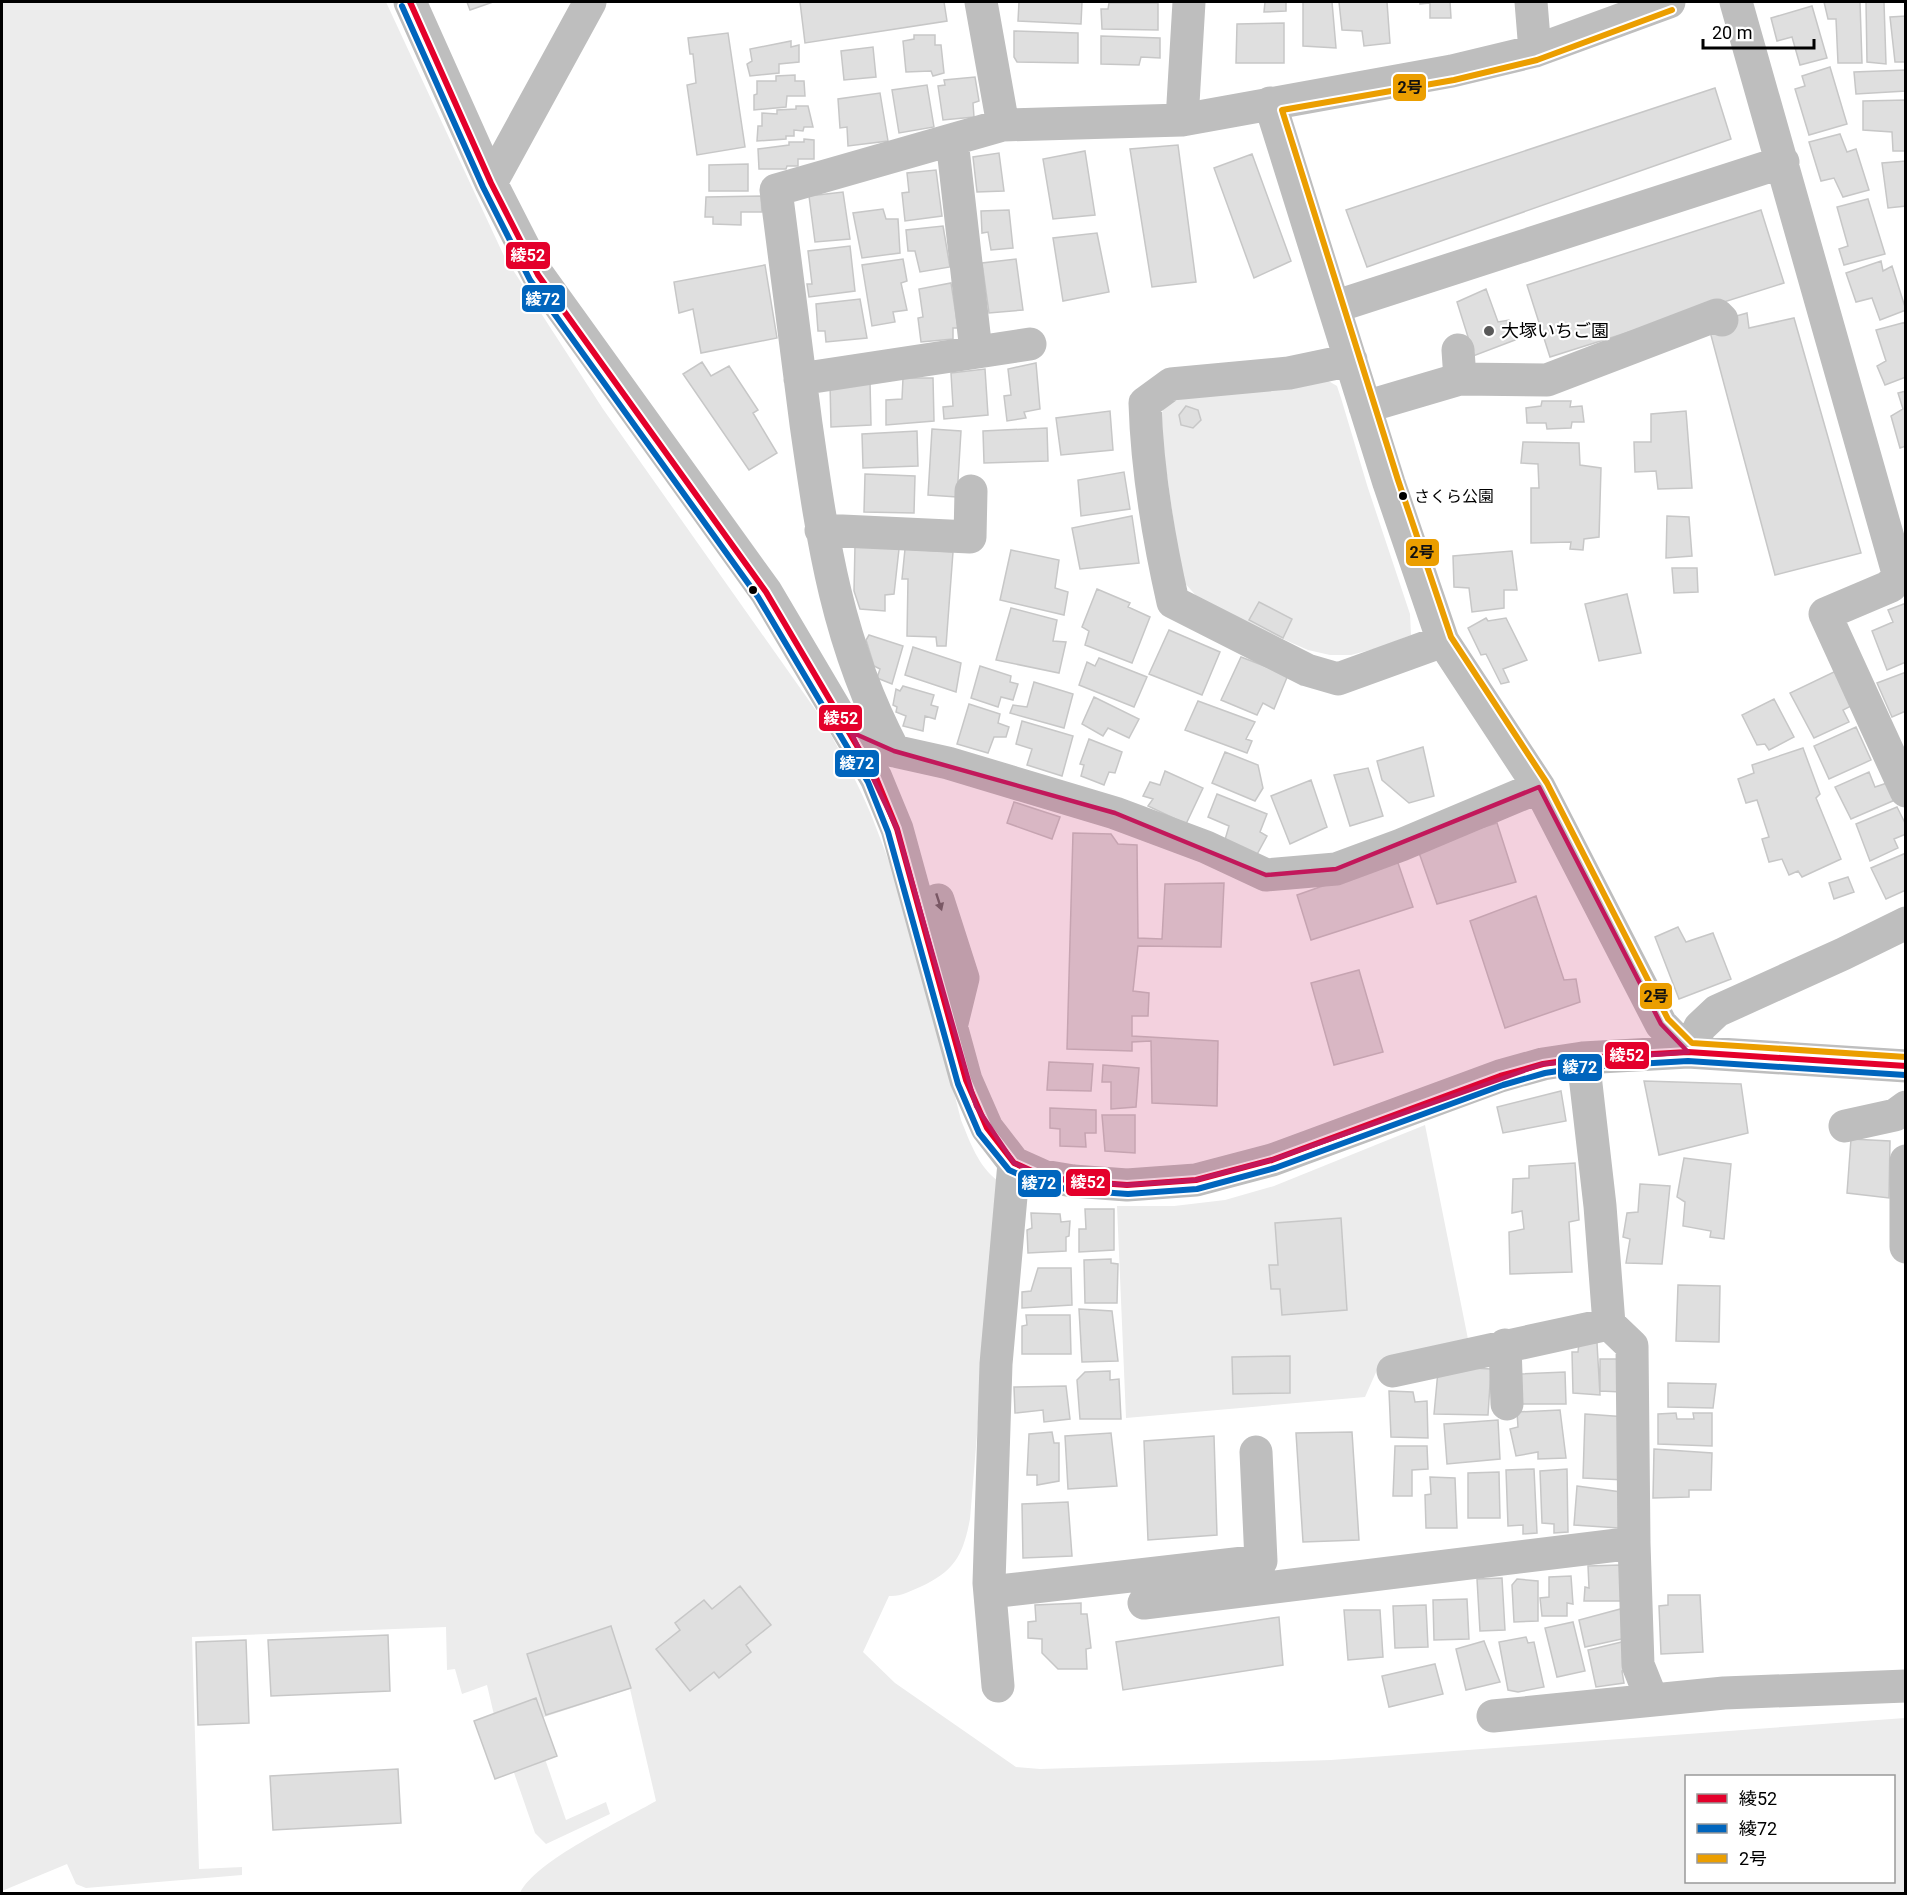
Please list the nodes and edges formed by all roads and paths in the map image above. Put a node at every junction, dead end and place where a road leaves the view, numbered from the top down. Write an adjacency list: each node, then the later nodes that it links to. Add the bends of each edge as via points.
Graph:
1 (410, 2): 14 (street)
2 (590, 2): 14 (street)
3 (981, 2): 11 (street)
4 (1189, 2): 10 (street)
5 (1531, 2): 8 (street)
6 (1669, 2): 8 (street)
7 (1736, 2): 13 (street)
8 (1535, 51): 9 (street, via 1452,71)
9 (1270, 103): 10 (street); 15 (street)
10 (1182, 120): 11 (street)
11 (1002, 125): 12 (street)
12 (952, 140): 18 (street); 20 (street, via 776,190)
13 (1783, 162): 15 (street); 26 (street, via 1898,573 1890,586 1825,614)
14 (491, 183): 25 (street, via 538,275 766,592)
15 (1334, 307): 19 (street)
16 (1722, 320): 21 (street, via 1717,315 1548,380 1459,365)
17 (1030, 344): 18 (street)
18 (976, 351): 20 (street)
19 (1351, 360): 21 (street); 24 (street, via 1289,373 1171,384 1145,403 1147,456 1173,602 1307,670 1338,680)
20 (800, 379): 23 (street)
21 (1365, 407): 24 (street)
22 (971, 491): 23 (street, via 970,537)
23 (821, 530): 27 (street, via 844,633)
24 (1443, 641): 28 (street)
25 (851, 732): 27 (street); 37 (street, via 876,778 898,836 976,1106 987,1128)
26 (1896, 744): 29 (street)
27 (894, 751): 28 (street, via 959,766 1115,813 1206,847 1266,875 1336,869)
28 (1539, 787): 31 (street, via 1661,1024)
29 (1905, 791)
30 (1905, 923): 31 (street, via 1717,1011 1700,1027)
31 (1688, 1052): 32 (street); 33 (street)
32 (1583, 1058): 37 (street, via 1500,1076 1272,1160 1172,1184 1073,1181 1043,1176); 39 (street)
33 (1905, 1066)
34 (1905, 1107): 35 (street, via 1895,1115)
35 (1845, 1126)
36 (1905, 1161): 38 (street)
37 (1014, 1162): 45 (street, via 996,1364)
38 (1905, 1247)
39 (1610, 1324): 40 (street); 44 (street, via 1632,1346)
40 (1505, 1345): 41 (street); 42 (street)
41 (1393, 1371)
42 (1507, 1404)
43 (1256, 1452): 45 (street, via 1261,1561)
44 (1634, 1543): 46 (street); 49 (street, via 1638,1665)
45 (990, 1592): 47 (street)
46 (1144, 1603)
47 (998, 1686)
48 (1905, 1686): 49 (street, via 1724,1693)
49 (1652, 1700): 50 (street)
50 (1493, 1716)

